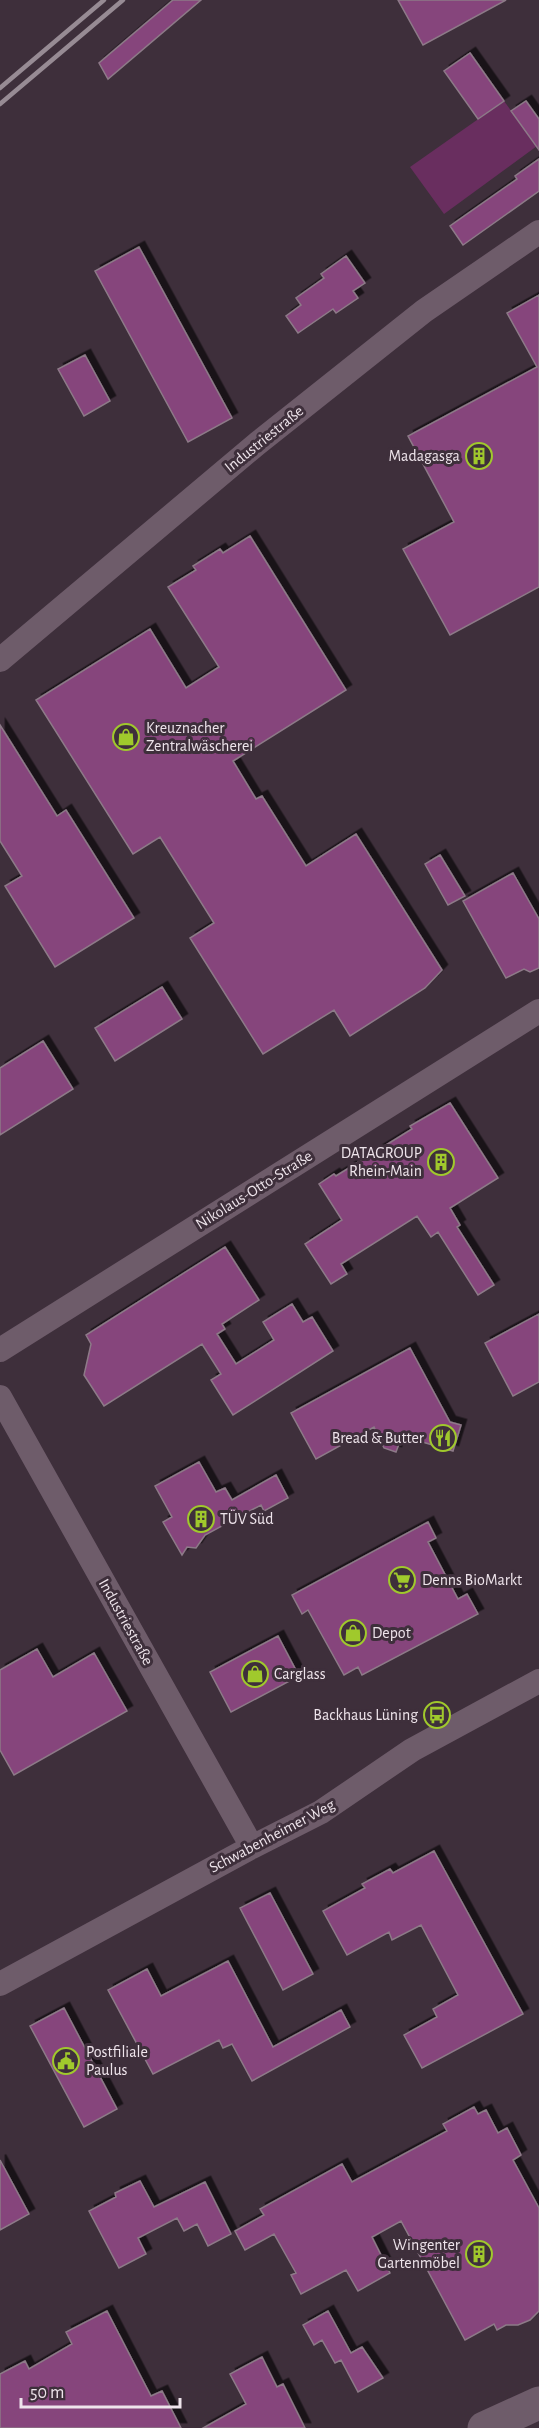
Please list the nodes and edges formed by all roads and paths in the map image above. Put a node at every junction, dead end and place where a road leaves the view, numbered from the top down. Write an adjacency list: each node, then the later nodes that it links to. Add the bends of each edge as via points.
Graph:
1 (539, 232): 2 (street, Industriestraße, via 387,340)
2 (0, 660)
3 (539, 1011): 4 (street, Nikolaus-Otto-Straße)
4 (0, 1350)
5 (0, 1397): 7 (street, Industriestraße)
6 (539, 1681): 7 (street, Schwabenheimer Weg, via 412,1750 321,1812)
7 (252, 1846): 8 (street, Schwabenheimer Weg)
8 (0, 1984)
9 (539, 2403): 11 (street)
10 (539, 2424): 12 (street)
11 (484, 2428)
12 (530, 2428)

